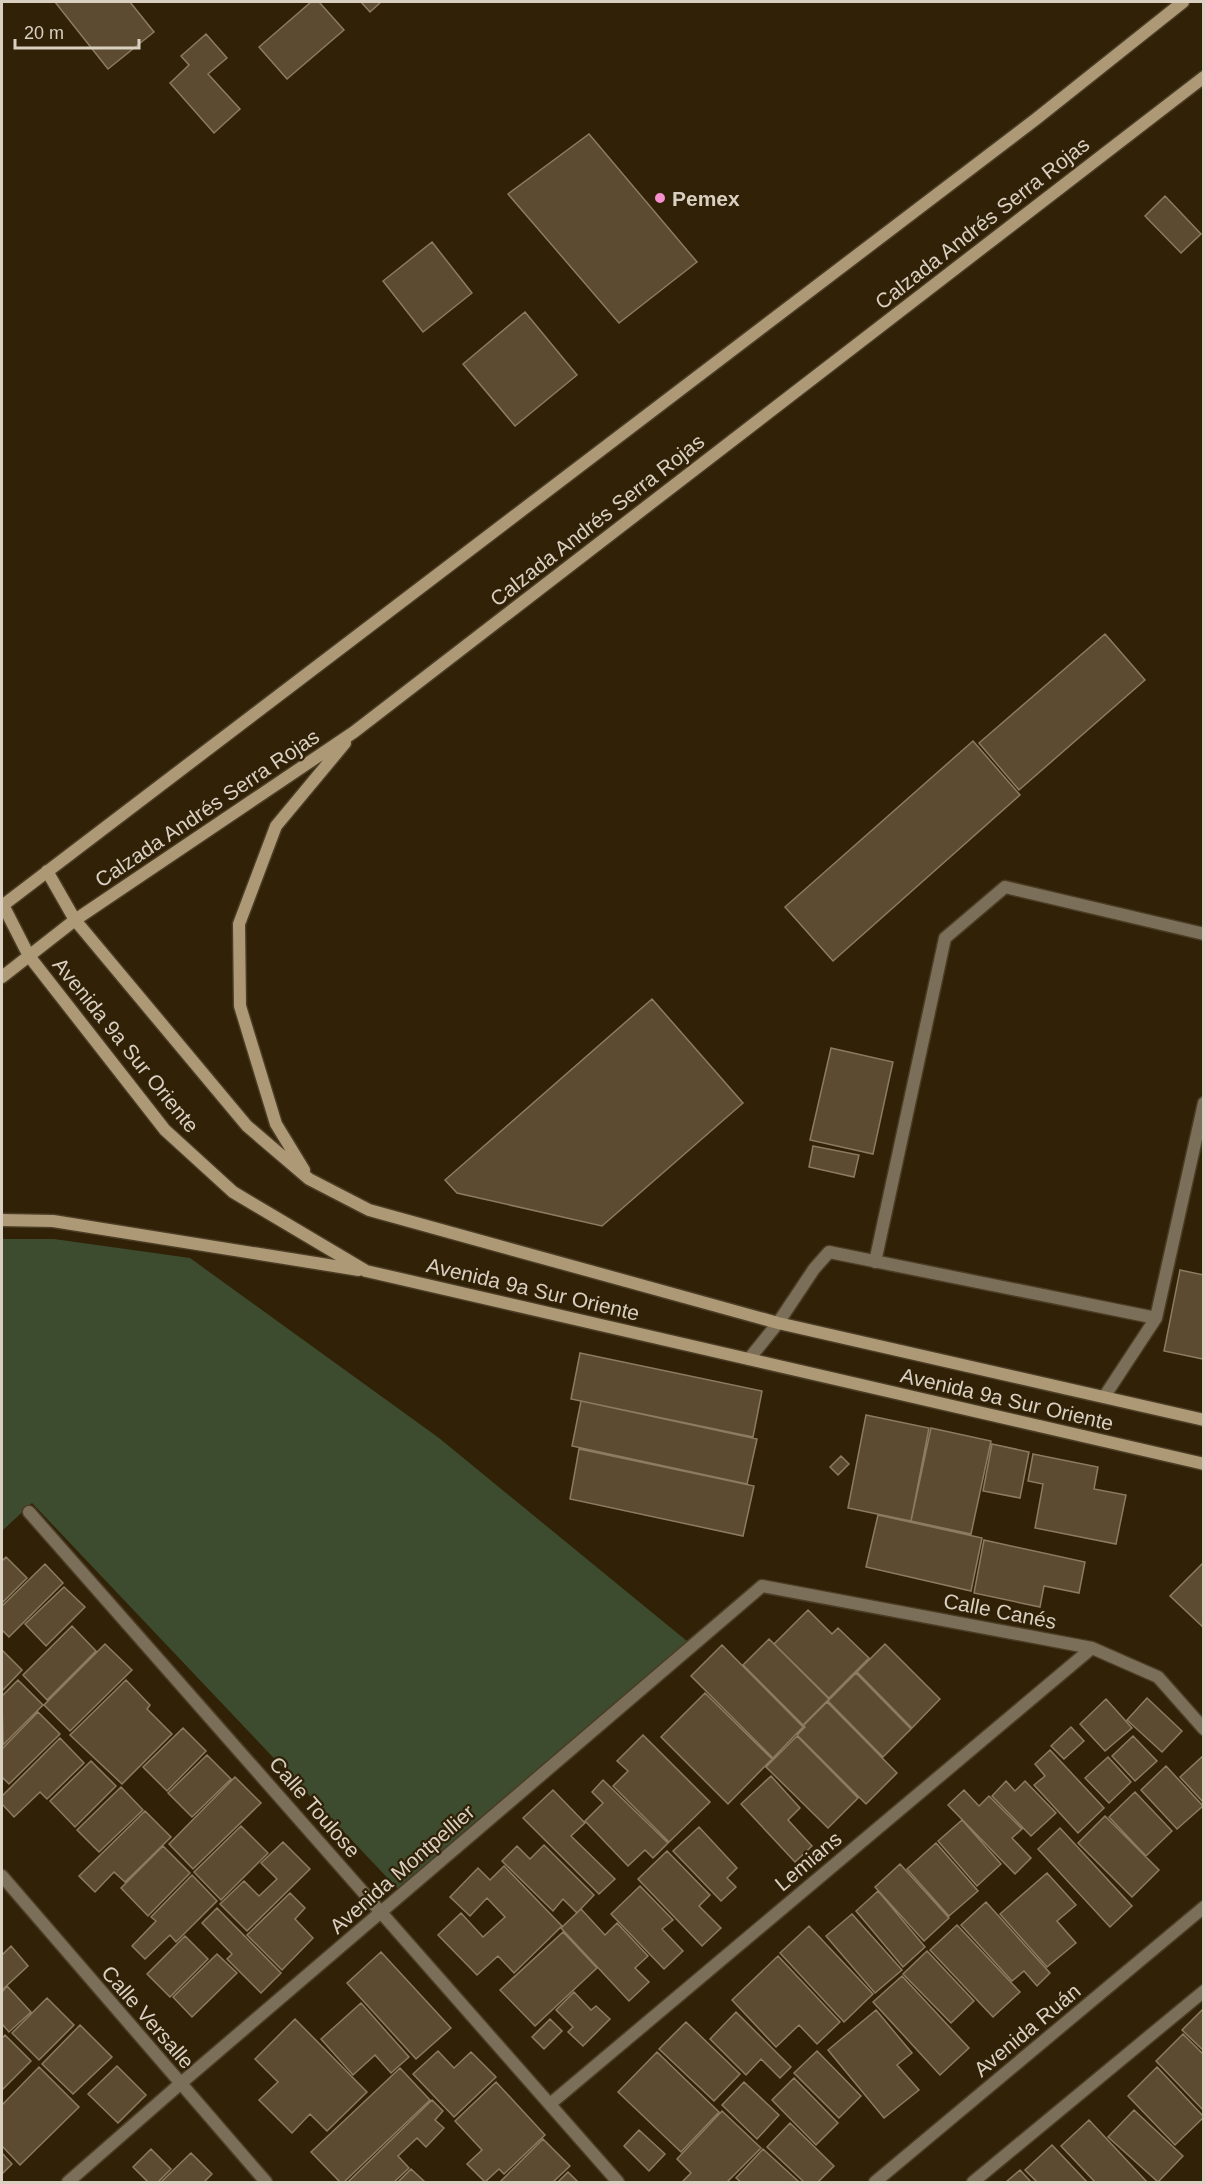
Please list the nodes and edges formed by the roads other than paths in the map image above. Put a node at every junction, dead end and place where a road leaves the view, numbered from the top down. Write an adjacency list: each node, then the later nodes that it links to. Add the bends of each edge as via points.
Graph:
1 (1183, 2): 4 (main road, Calzada Andrés Serra Rojas, via 1036,119)
2 (1203, 77): 3 (main road, Calzada Andrés Serra Rojas)
3 (354, 732): 6 (main road, Calzada Andrés Serra Rojas); 11 (main road, via 276,826 239,924 240,1006 276,1124)
4 (47, 871): 5 (main road, Calzada Andrés Serra Rojas); 6 (main road, Avenida 9a Sur Oriente)
5 (2, 905): 8 (main road, Avenida 9a Sur Oriente)
6 (75, 920): 8 (main road, Calzada Andrés Serra Rojas); 11 (main road, Avenida 9a Sur Oriente, via 247,1126)
7 (1203, 934): 13 (street, via 1005,887 945,938)
8 (29, 956): 9 (main road, Calzada Andrés Serra Rojas); 14 (main road, Avenida 9a Sur Oriente, via 165,1130 233,1192)
9 (2, 977)
10 (1203, 1103): 15 (street)
11 (309, 1179): 16 (main road, Avenida 9a Sur Oriente, via 369,1210)
12 (2, 1220): 14 (main road, via 53,1221)
13 (875, 1262): 15 (street); 16 (street, via 829,1252)
14 (366, 1271): 17 (main road, Avenida 9a Sur Oriente)
15 (1156, 1318): 18 (street)
16 (778, 1323): 17 (street); 18 (main road, Avenida 9a Sur Oriente)
17 (749, 1359): 20 (main road, Avenida 9a Sur Oriente)
18 (1104, 1397): 19 (main road, Avenida 9a Sur Oriente)
19 (1203, 1420)
20 (1203, 1464)
21 (29, 1512): 27 (street, Calle Toulose)
22 (762, 1586): 23 (street, Calle Canés); 27 (street, Avenida Montpellier)
23 (1092, 1648): 24 (street, Calle Canés, via 1158,1677); 30 (street, Lemians)
24 (1203, 1729)
25 (2, 1876): 29 (street, Calle Versalle)
26 (1203, 1907): 34 (street, Avenida Ruán)
27 (381, 1912): 29 (street, Avenida Montpellier); 30 (street, Calle Toulose)
28 (1203, 1991): 35 (street)
29 (180, 2084): 31 (street, Avenida Montpellier); 32 (street, Calle Versalle)
30 (550, 2104): 33 (street, Calle Toulose)
31 (68, 2182)
32 (266, 2182)
33 (618, 2182)
34 (875, 2182)
35 (973, 2182)

